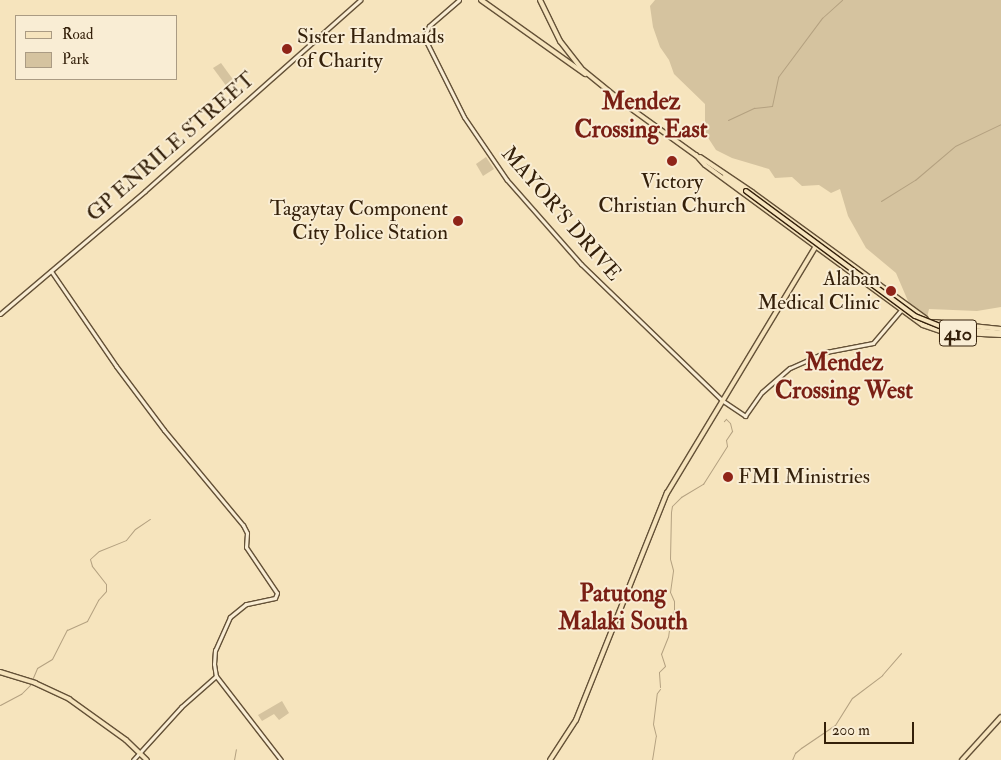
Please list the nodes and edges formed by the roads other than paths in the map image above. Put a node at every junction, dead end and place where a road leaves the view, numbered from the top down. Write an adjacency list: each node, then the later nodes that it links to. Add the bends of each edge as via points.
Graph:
1 (360, 0): 11 (street, GP ENRILE STREET)
2 (459, 0): 15 (street, MAYOR'S DRIVE, via 429,26 424,37 468,124 507,180 581,264)
3 (481, 0): 6 (main road)
4 (540, 0): 5 (main road, 410)
5 (570, 56): 6 (main road); 7 (main road, 410)
6 (565, 60): 7 (main road)
7 (594, 80): 8 (main road, 410)
8 (696, 155): 9 (main road, 410); 10 (main road, 410, via 705,165); 14 (main road, bridge, via 915,316 942,327)
9 (820, 241): 10 (main road); 14 (main road, 410, via 926,319)
10 (816, 246): 12 (main road, 410); 15 (main road)
11 (51, 271): 13 (street, GP ENRILE STREET); 17 (street, via 164,430 243,525 247,533 246,548 277,593 275,598 246,604 230,617 215,650)
12 (901, 310): 14 (main road, 410, via 935,330); 15 (street, via 874,342 820,354 790,368 762,392 745,416)
13 (0, 314)
14 (1001, 332)
15 (723, 401): 23 (main road, via 660,508 576,720)
16 (0, 672): 19 (main road, via 35,683 75,703)
17 (216, 676): 19 (street, via 181,707); 22 (street)
18 (1001, 717): 24 (main road)
19 (140, 752): 20 (street); 21 (main road)
20 (133, 760)
21 (148, 760)
22 (281, 760)
23 (550, 760)
24 (962, 760)

